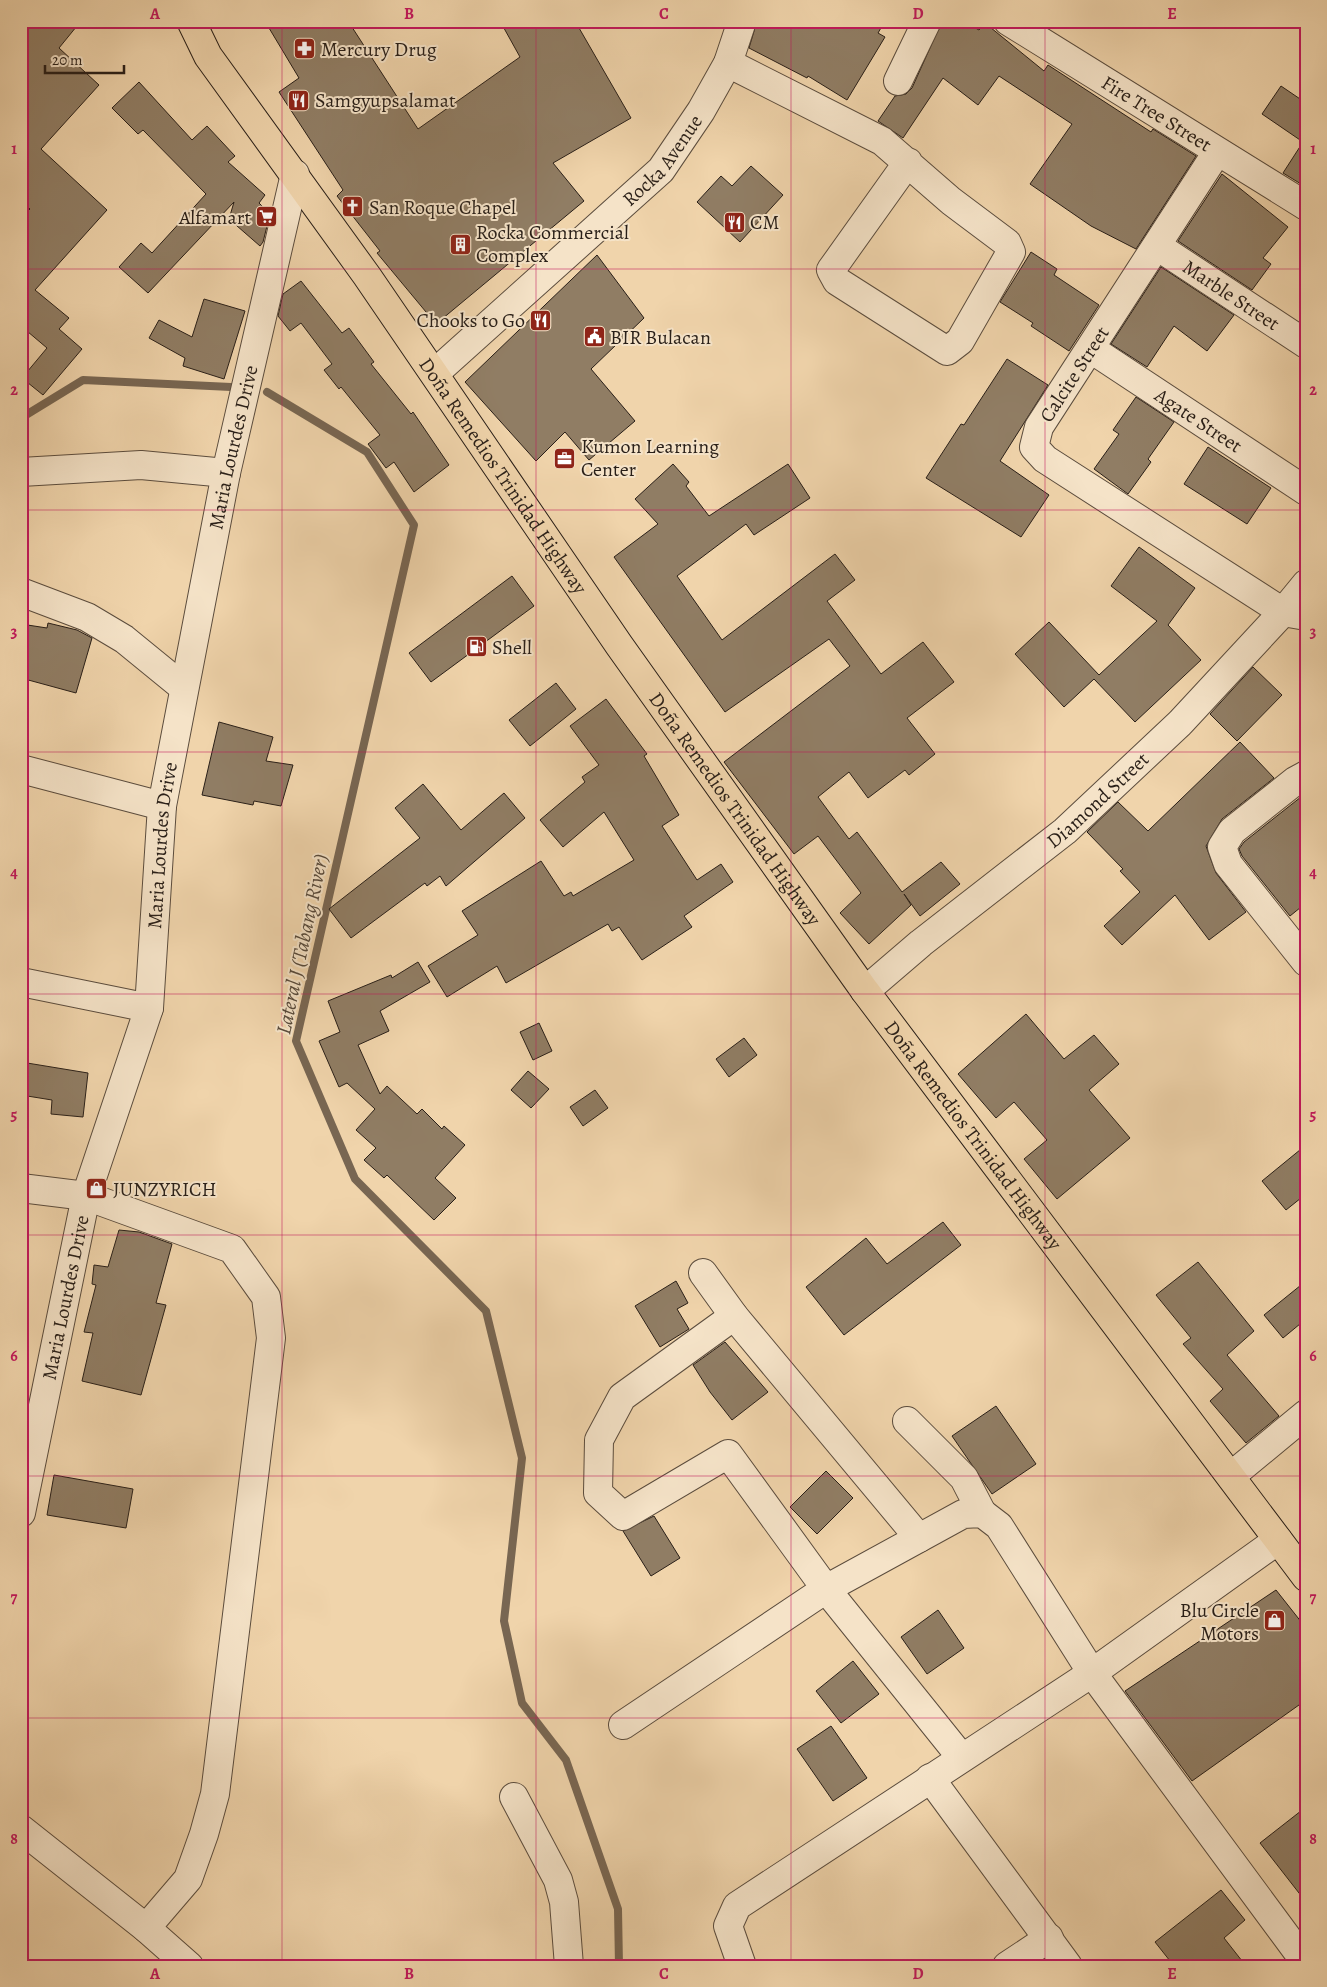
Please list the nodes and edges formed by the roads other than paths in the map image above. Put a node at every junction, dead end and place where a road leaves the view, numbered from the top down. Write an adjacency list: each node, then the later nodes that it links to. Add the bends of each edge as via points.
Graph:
1 (191, 21): 9 (highway, Doña Remedios Trinidad Highway, via 208,56)
2 (742, 21): 5 (street, Rocka Avenue)
3 (927, 21): 6 (street)
4 (1008, 21): 7 (street, Fire Tree Street)
5 (728, 63): 8 (street, via 862,130); 14 (street, Rocka Avenue, via 701,111 661,170)
6 (898, 81)
7 (1216, 152): 10 (street, Fire Tree Street); 11 (street, Calcite Street)
8 (908, 162): 8 (street, via 951,201 1007,243 1011,252 960,341 947,351 837,281 831,270)
9 (295, 174): 14 (highway, Doña Remedios Trinidad Highway); 16 (street, Maria Lourdes Drive)
10 (1306, 206)
11 (1157, 246): 12 (street, Marble Street); 13 (street, Calcite Street)
12 (1306, 344)
13 (1091, 349): 17 (street, Agate Street); 20 (street, Calcite Street, via 1039,427 1034,446 1045,459)
14 (435, 372): 27 (highway, Doña Remedios Trinidad Highway, via 619,644)
15 (21, 472): 16 (street, via 140,466)
16 (226, 473): 21 (street, Maria Lourdes Drive)
17 (1306, 491)
18 (1306, 584): 20 (street, Diamond Street)
19 (21, 592): 21 (street, via 87,617 124,639)
20 (1295, 614): 27 (street, Diamond Street, via 1065,831)
21 (184, 688): 24 (street, Maria Lourdes Drive)
22 (21, 769): 24 (street)
23 (1306, 775): 25 (street, via 1232,831 1222,848 1228,864)
24 (162, 806): 28 (street, Maria Lourdes Drive)
25 (1306, 962)
26 (21, 982): 28 (street)
27 (865, 991): 35 (highway, Doña Remedios Trinidad Highway)
28 (149, 1008): 30 (street, Maria Lourdes Drive)
29 (21, 1188): 30 (street)
30 (86, 1196): 36 (street, Maria Lourdes Drive); 48 (street, via 232,1249 266,1297 272,1338 215,1794 188,1879)
31 (703, 1273): 32 (street)
32 (734, 1316): 38 (street); 41 (street, via 622,1397 599,1440 598,1494 623,1516 728,1454)
33 (1306, 1414): 35 (street)
34 (907, 1421): 37 (street, via 964,1478)
35 (1231, 1476): 39 (highway, Doña Remedios Trinidad Highway)
36 (21, 1513)
37 (982, 1513): 38 (street, via 963,1514); 42 (street, via 999,1526)
38 (919, 1538): 41 (street)
39 (1278, 1540): 40 (highway, Doña Remedios Trinidad Highway); 42 (street)
40 (1306, 1577)
41 (826, 1589): 43 (street); 44 (street)
42 (1092, 1672): 44 (street); 50 (street)
43 (623, 1725)
44 (961, 1757): 45 (street)
45 (930, 1778): 49 (street); 53 (street, via 737,1906 728,1926)
46 (514, 1797): 52 (street, via 558,1880 564,1902)
47 (21, 1829): 48 (street)
48 (146, 1928): 51 (street)
49 (1049, 1938): 54 (street); 55 (street)
50 (1306, 1963)
51 (190, 1966)
52 (568, 1966)
53 (742, 1966)
54 (1007, 1966)
55 (1068, 1966)

